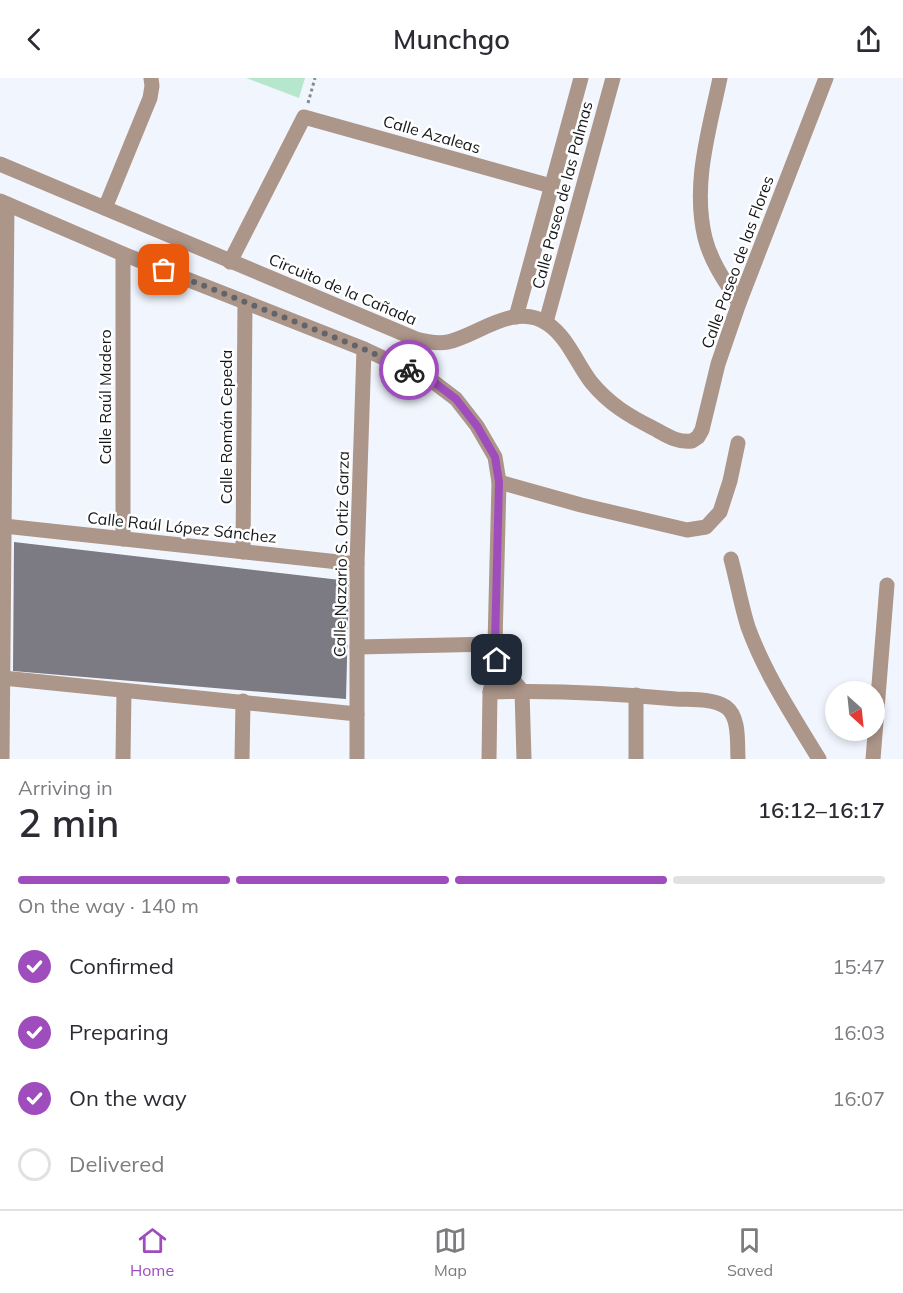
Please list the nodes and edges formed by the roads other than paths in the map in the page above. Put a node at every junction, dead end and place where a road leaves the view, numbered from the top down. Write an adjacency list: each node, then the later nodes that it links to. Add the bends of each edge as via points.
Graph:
1 (151, 78): 9 (street, via 150,98)
2 (581, 78): 7 (street, Calle Paseo de las Palmas)
3 (613, 78): 16 (street, Calle Paseo de las Palmas)
4 (720, 78): 14 (street, via 701,166 699,204 706,240 720,274)
5 (826, 78): 14 (street, Calle Paseo de las Flores)
6 (0, 164): 9 (street, Circuito de la Cañada)
7 (551, 186): 12 (street, Calle Azaleas, via 304,117); 15 (street, Calle Paseo de las Palmas)
8 (4, 202): 10 (street); 11 (street)
9 (105, 208): 12 (street, Circuito de la Cañada)
10 (123, 254): 13 (street); 21 (street, Calle Raúl Madero)
11 (3, 259): 20 (street)
12 (230, 262): 15 (street, Circuito de la Cañada, via 432,343 447,342)
13 (245, 302): 17 (street); 22 (street, Calle Román Cepeda)
14 (739, 303): 16 (street, Calle Paseo de las Flores, via 718,364 702,430 692,441 675,439 609,402 558,332)
15 (516, 317): 16 (street, Circuito de la Cañada)
16 (546, 322)
17 (364, 349): 19 (street, via 431,380 456,399 495,457); 24 (street, Calle Nazario S. Ortiz Garza)
18 (738, 443): 19 (street, via 720,512 706,527 687,530)
19 (499, 482): 28 (street)
20 (4, 526): 21 (street, Calle Raúl López Sánchez); 26 (street)
21 (123, 539): 22 (street, Calle Raúl López Sánchez)
22 (243, 552): 24 (street, Calle Raúl López Sánchez)
23 (731, 559): 44 (street, via 758,650)
24 (357, 564): 27 (street, Calle Nazario S. Ortiz Garza)
25 (887, 585): 45 (street)
26 (1, 609): 29 (street)
27 (357, 647): 28 (street); 35 (street, Calle Nazario S. Ortiz Garza)
28 (496, 652): 31 (street); 32 (street)
29 (3, 678): 30 (street); 36 (street)
30 (124, 691): 34 (street); 37 (street)
31 (522, 691): 32 (street); 33 (street); 41 (street)
32 (490, 692): 40 (street)
33 (636, 695): 42 (street); 43 (street, via 713,702 726,707 733,714)
34 (243, 701): 35 (street); 38 (street)
35 (357, 714): 39 (street, Calle Nazario S. Ortiz Garza)
36 (2, 759)
37 (123, 759)
38 (242, 759)
39 (357, 759)
40 (489, 759)
41 (524, 759)
42 (636, 759)
43 (738, 759)
44 (819, 759)
45 (873, 759)

